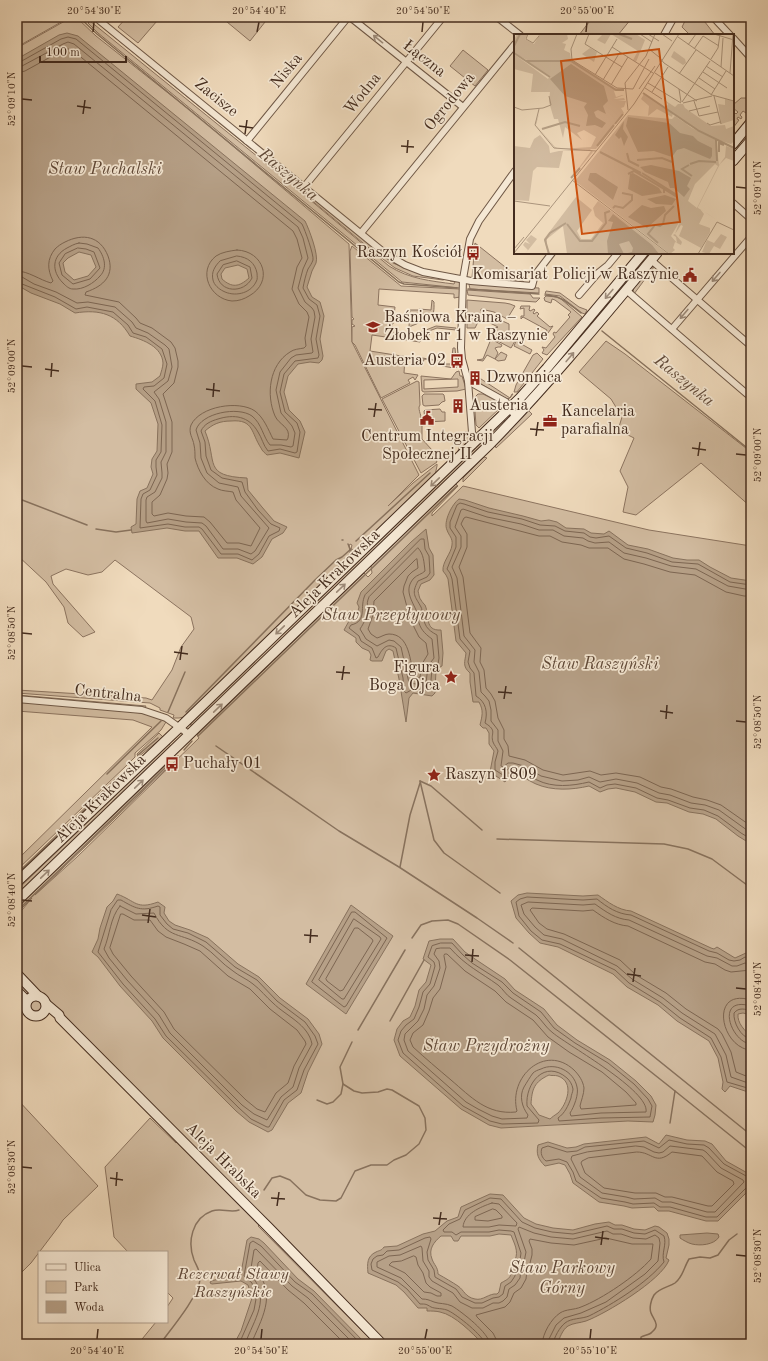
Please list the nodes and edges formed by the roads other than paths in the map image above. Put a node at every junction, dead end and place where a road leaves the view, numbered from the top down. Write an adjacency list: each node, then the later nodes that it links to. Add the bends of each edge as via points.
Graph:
1 (95, 17): 17 (street, Zacisze)
2 (349, 17): 13 (street, Łączna, one-way to 2); 17 (street, Niska)
3 (443, 17): 13 (street, Wodna)
4 (497, 17): 7 (street)
5 (674, 17): 8 (street)
6 (713, 17): 9 (street)
7 (519, 34)
8 (665, 34)
9 (729, 34)
10 (734, 39): 12 (street)
11 (514, 45): 14 (street, Ogrodowa)
12 (751, 58)
13 (406, 62): 14 (street, Łączna); 21 (street, Wodna)
14 (464, 107): 24 (street, Ogrodowa)
15 (751, 122): 18 (main road)
16 (751, 140): 19 (main road)
17 (247, 141): 21 (street, Zacisze)
18 (734, 143)
19 (734, 160)
20 (512, 180): 30 (street, via 471,235)
21 (304, 187): 24 (street, Zacisze)
22 (734, 204): 23 (street)
23 (751, 219)
24 (361, 233): 30 (street, Zacisze, via 404,265 423,272)
25 (751, 237): 33 (street, one-way to 33)
26 (551, 254): 30 (street, Zacisze, via 536,275 532,286)
27 (617, 254): 32 (street)
28 (642, 254): 40 (main road, Aleja Krakowska, one-way to 40, via 542,374)
29 (654, 256): 31 (main road, Aleja Krakowska); 33 (street)
30 (464, 279): 36 (street, via 461,348)
31 (626, 290): 34 (street); 41 (main road, Aleja Krakowska, one-way to 31)
32 (579, 295)
33 (697, 299): 34 (street, one-way to 34); 35 (street)
34 (672, 329): 38 (street)
35 (751, 346)
36 (468, 381): 37 (street); 39 (street)
37 (485, 391): 39 (street, via 477,392); 40 (street, via 505,401)
38 (747, 394)
39 (470, 397): 42 (street)
40 (510, 408): 41 (street); 42 (main road, Aleja Krakowska)
41 (516, 418): 45 (main road, Aleja Krakowska, one-way to 41)
42 (473, 445): 44 (main road, Aleja Krakowska, one-way to 44)
43 (17, 699): 44 (street, Centralna, via 142,710 166,718)
44 (179, 728): 45 (street, Centralna); 46 (main road, Aleja Krakowska)
45 (190, 735): 47 (main road, Aleja Krakowska, one-way to 45)
46 (17, 882)
47 (17, 901)
48 (17, 974): 50 (main road)
49 (17, 991): 51 (main road)
50 (38, 996): 51 (main road); 52 (main road)
51 (27, 1001): 53 (main road, via 26,1008 29,1013 35,1016)
52 (46, 1004): 53 (main road); 54 (main road, Aleja Hrabska)
53 (42, 1013): 54 (main road, Aleja Hrabska)
54 (60, 1018): 55 (main road, Aleja Hrabska)
55 (382, 1344)

